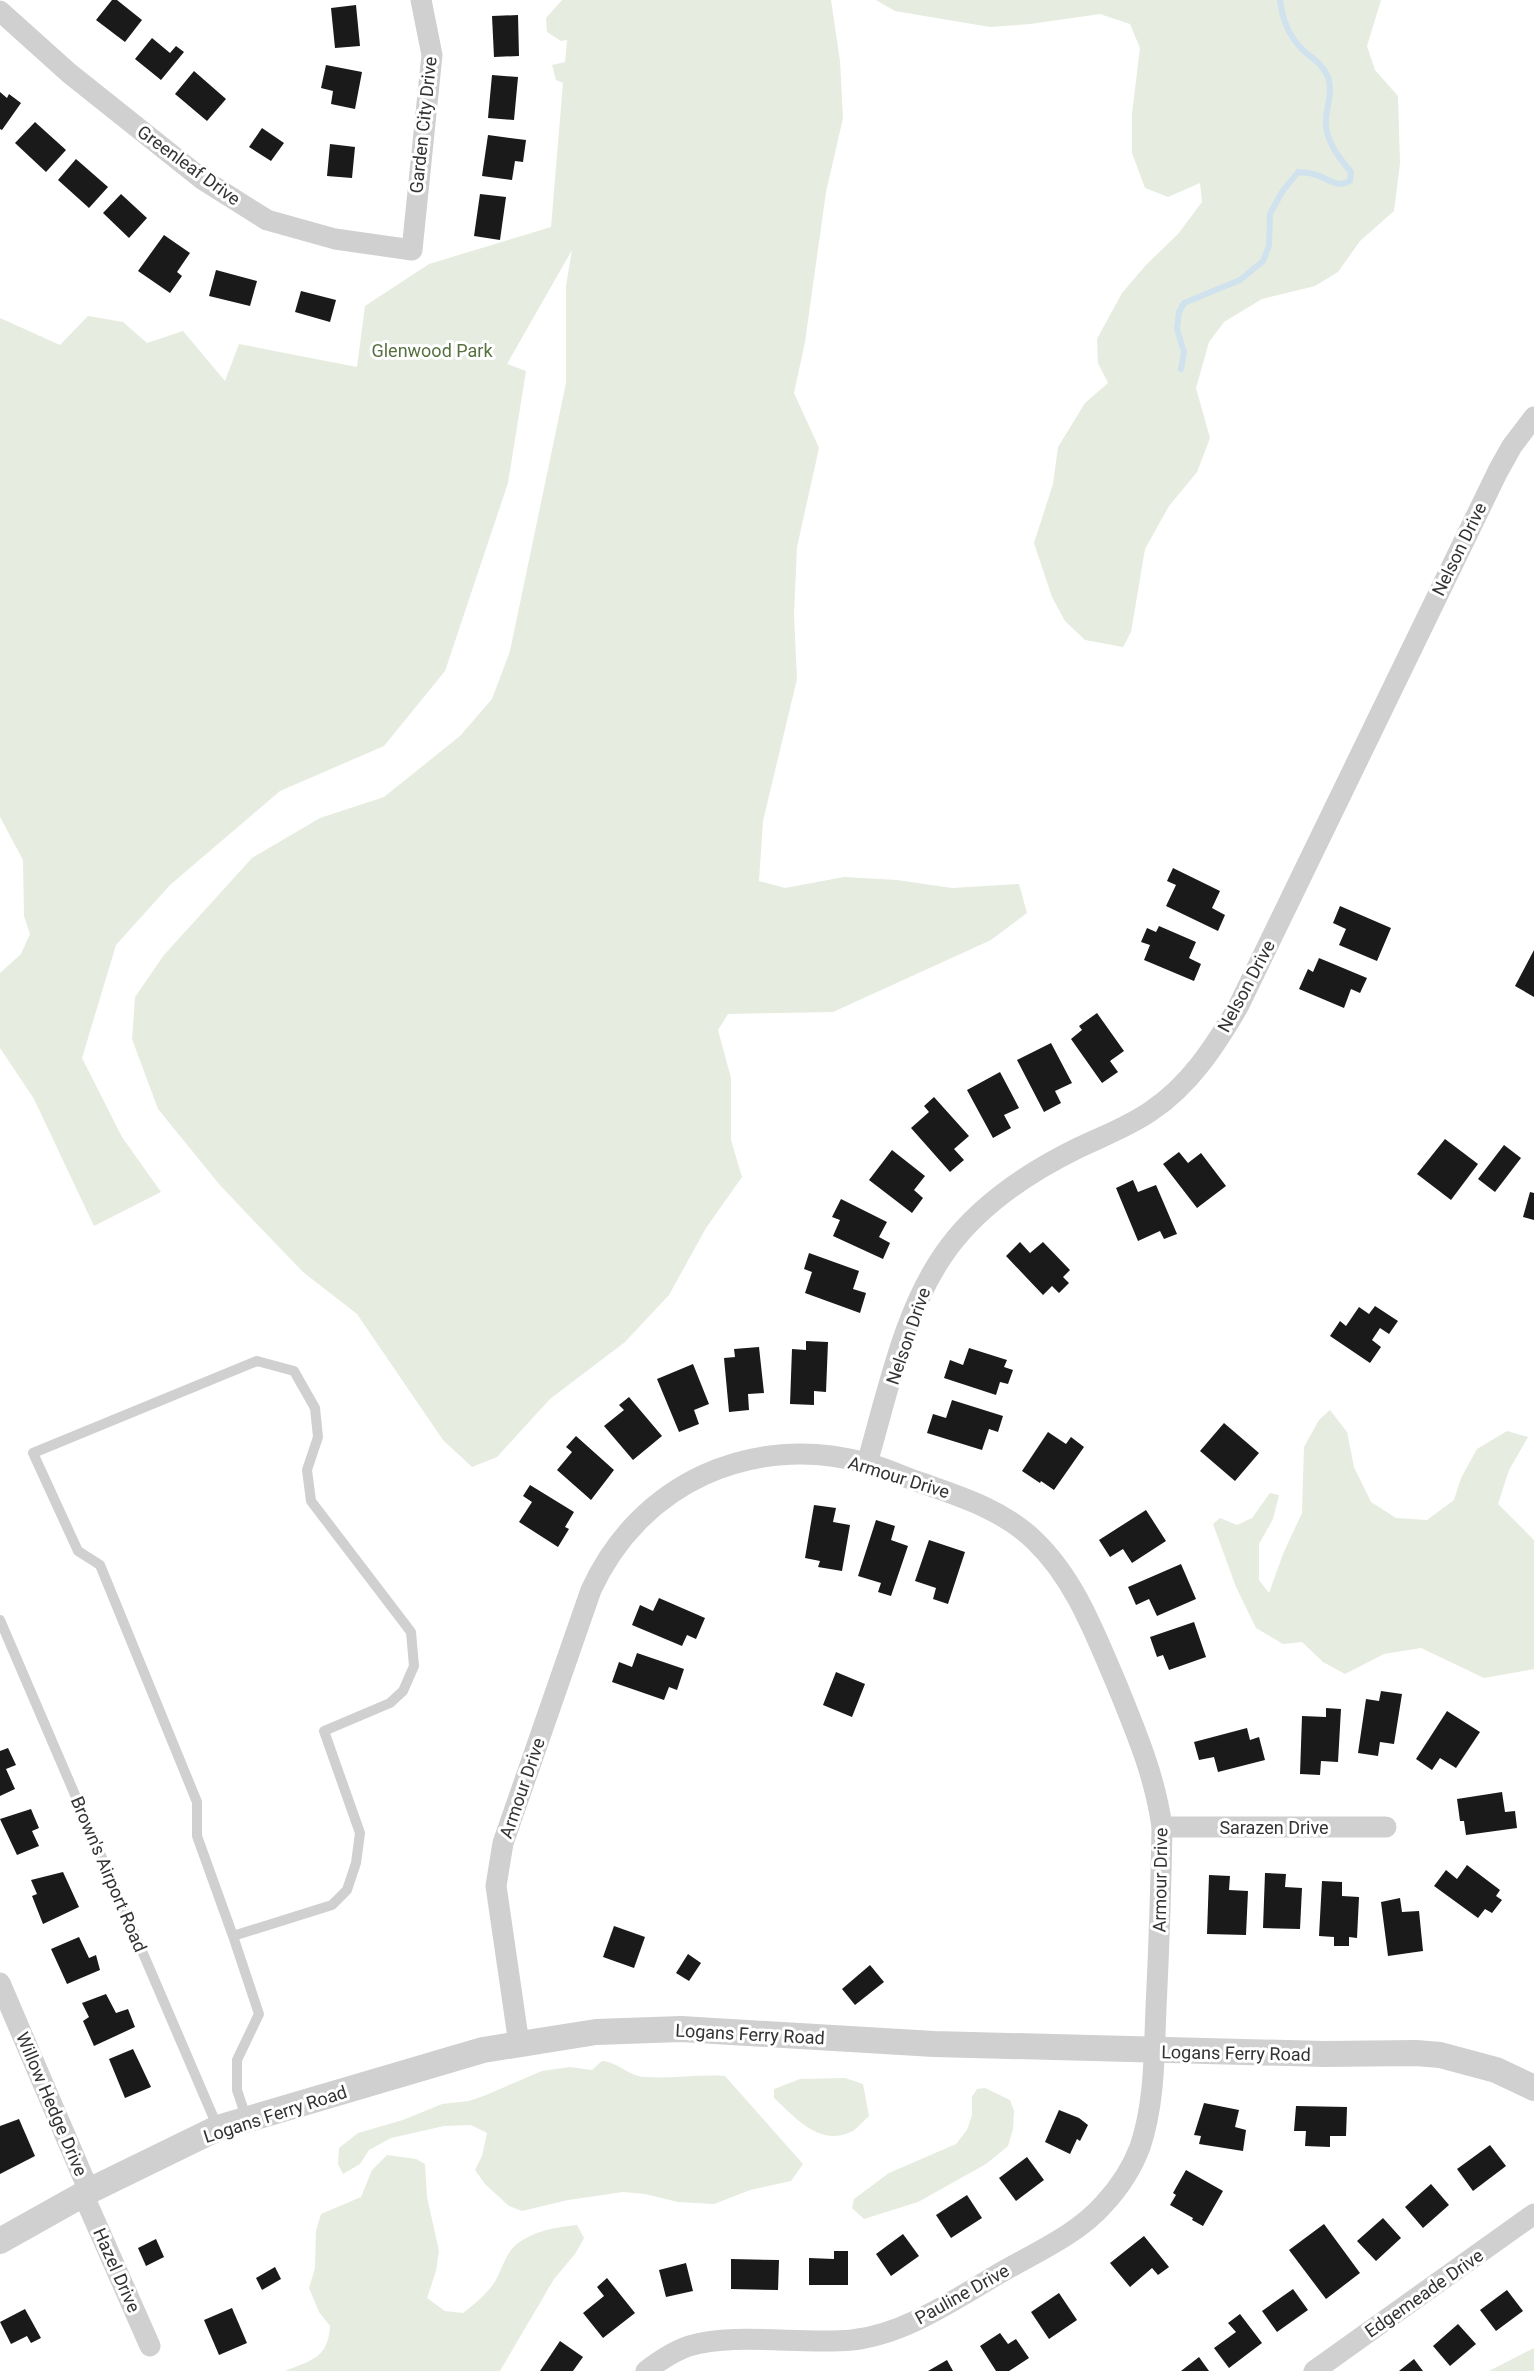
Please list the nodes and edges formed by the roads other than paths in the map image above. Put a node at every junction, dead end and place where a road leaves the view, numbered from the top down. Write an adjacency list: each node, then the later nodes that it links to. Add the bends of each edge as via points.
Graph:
1 (421, 0): 3 (street, Garden City Drive, via 432,55)
2 (0, 11): 3 (street, Greenleaf Drive, via 69,73 202,179 267,220 335,239)
3 (411, 250)
4 (1534, 417): 5 (street, Nelson Drive, via 1498,471 1238,1007 1211,1051 1176,1092 1152,1110 1053,1161 1012,1187 984,1209 950,1246 913,1311)
5 (867, 1463): 7 (street, Armour Drive, via 991,1510 1034,1539 1062,1573 1086,1615 1144,1752 1156,1788); 11 (street, Armour Drive, via 797,1455 722,1466 666,1497 633,1526 610,1554 591,1590 498,1863 498,1911)
6 (0, 1620): 15 (lane, Brown's Airport Road)
7 (1162, 1827): 8 (street, Sarazen Drive); 12 (street, Armour Drive)
8 (1386, 1827)
9 (233, 1936): 9 (lane, via 197,1836 197,1802 100,1565 78,1551 33,1453 257,1360 294,1371 315,1408 318,1437 307,1470 311,1501 411,1632 414,1666 403,1691 390,1703 324,1731 360,1833 347,1890 332,1905); 14 (lane, via 259,2014 237,2061 237,2090)
10 (0, 1983): 16 (street, Willow Hedge Drive)
11 (519, 2044): 12 (street, Logans Ferry Road, via 596,2032 672,2029 934,2044); 14 (street, Logans Ferry Road, via 483,2050)
12 (1154, 2051): 13 (street, Logans Ferry Road, via 1440,2055 1496,2070); 20 (street, Pauline Drive, via 1149,2112 1133,2163 1104,2204 1076,2229 899,2328 838,2342 701,2343 668,2356)
13 (1534, 2088)
14 (247, 2120): 15 (street, Logans Ferry Road)
15 (218, 2128): 16 (street, Logans Ferry Road)
16 (86, 2193): 18 (street, Logans Ferry Road); 19 (street, Hazel Drive)
17 (1534, 2214): 21 (street, Edgemeade Drive)
18 (0, 2241)
19 (150, 2346)
20 (646, 2371)
21 (1314, 2371)

